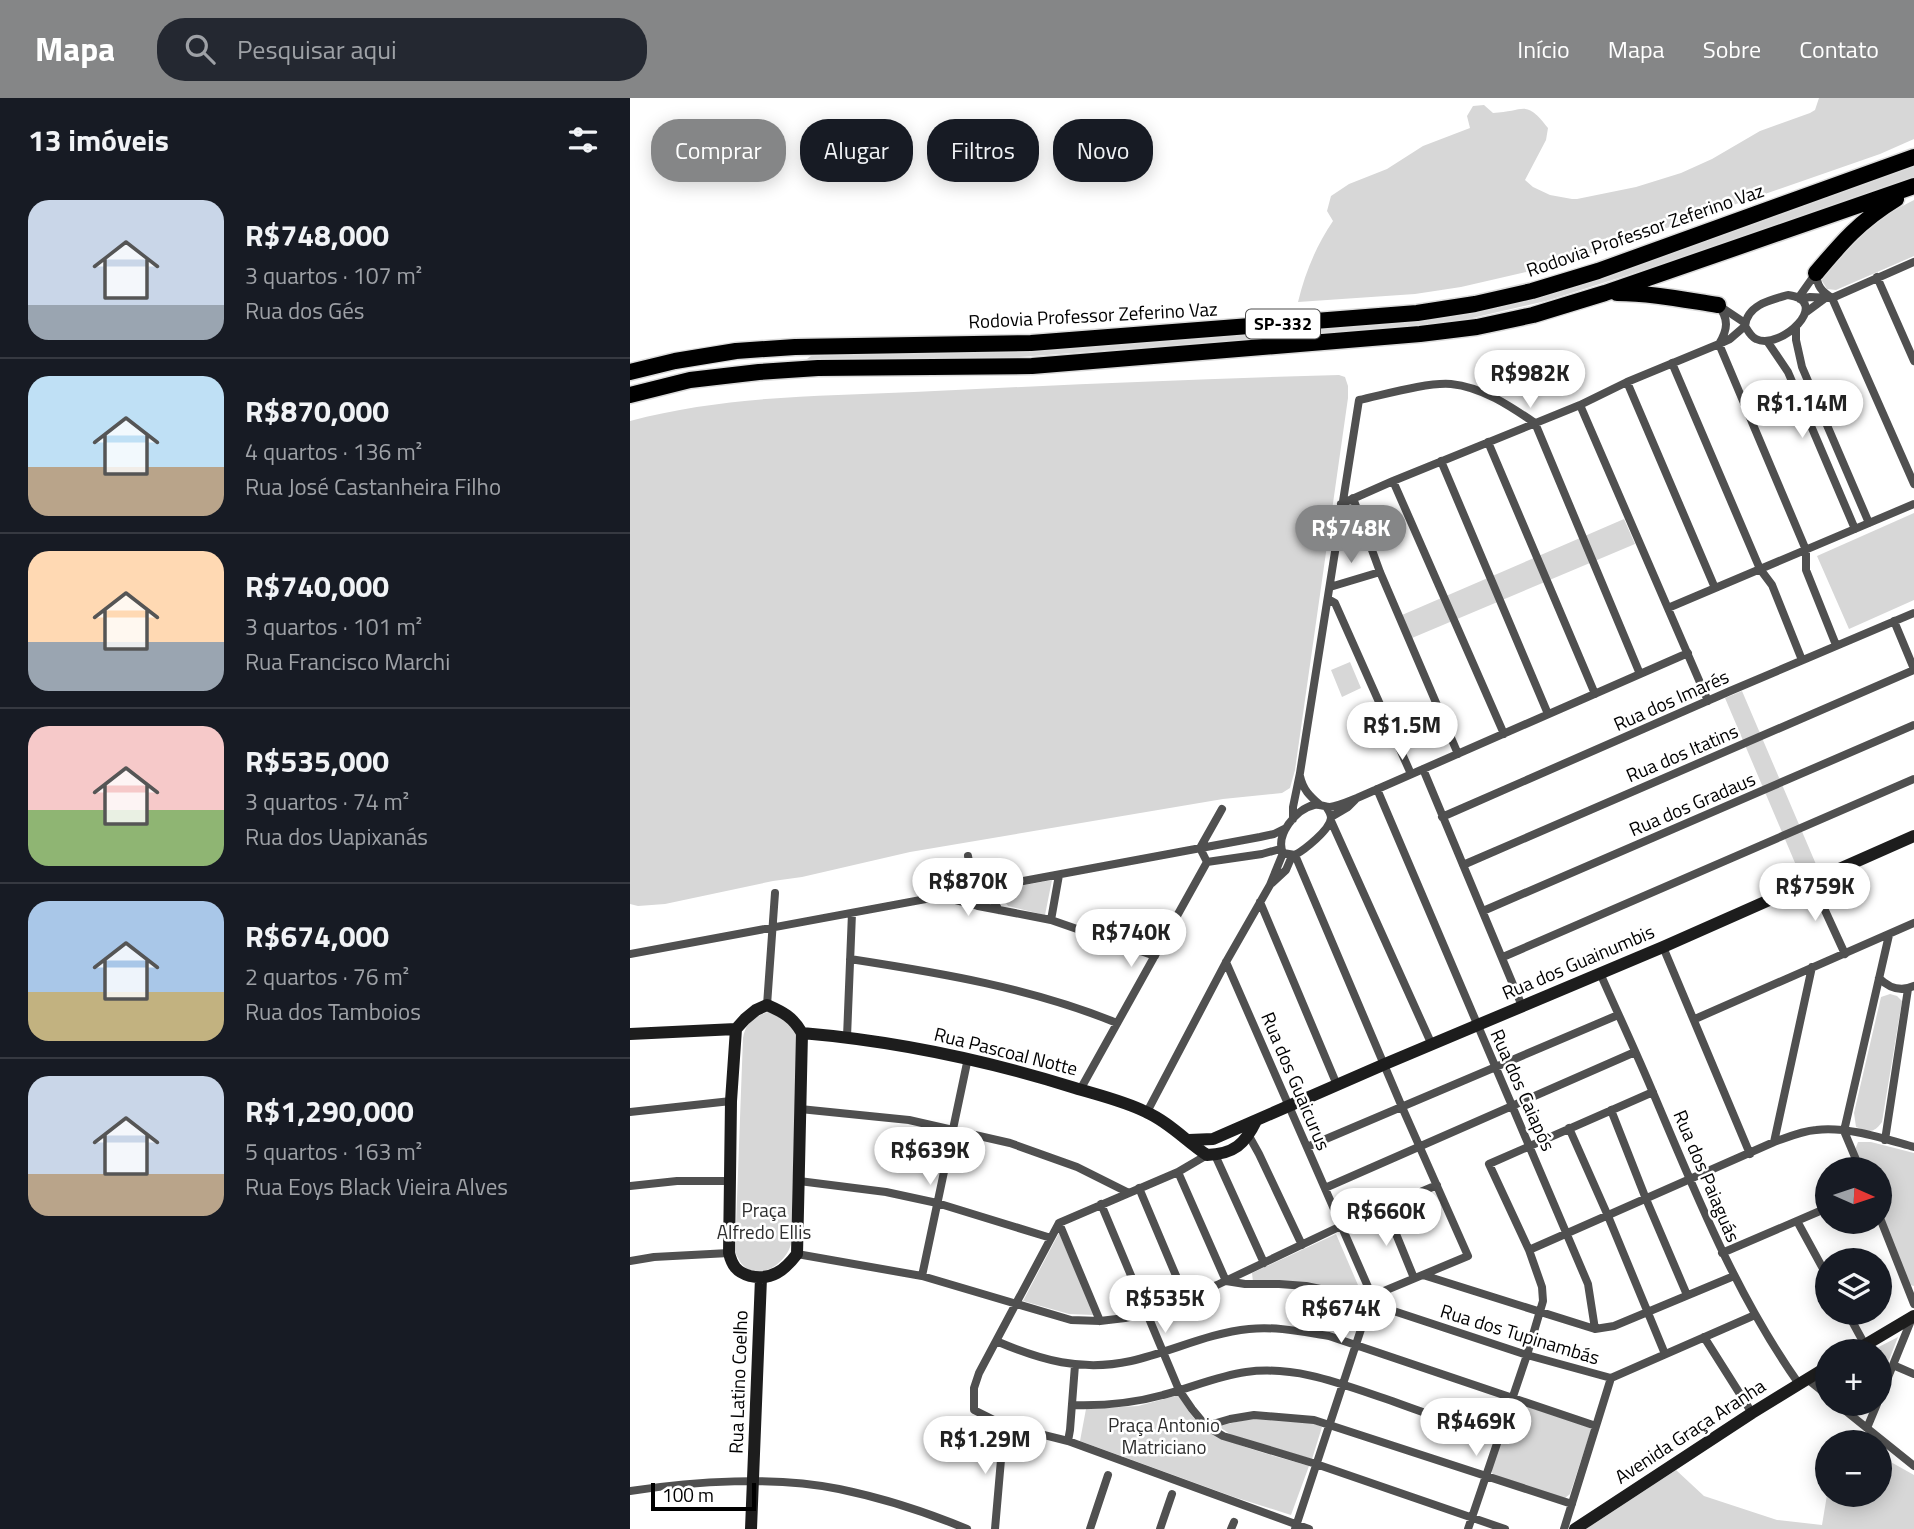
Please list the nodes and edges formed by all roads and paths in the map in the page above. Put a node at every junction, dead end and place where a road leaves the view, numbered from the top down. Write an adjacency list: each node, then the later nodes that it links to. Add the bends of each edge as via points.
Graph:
1 (1914, 159): 2 (highway, via 1816,200 1812,209 1820,215); 20 (highway, Rodovia Professor Zeferino Vaz / SP-332, via 1598,271 1475,304 1417,313 1031,343 736,351)
2 (1914, 185): 4 (highway, via 1847,236); 6 (highway, SP-332)
3 (1914, 262): 5 (street)
4 (1816, 273): 7 (street); 8 (street, via 1819,289)
5 (1877, 278): 8 (street); 17 (street)
6 (1605, 293): 9 (highway); 23 (highway, SP-332, via 1488,325 1420,334 1032,366 759,372 690,380)
7 (1800, 298): 8 (street); 10 (street); 11 (street, via 1788,295 1765,303 1747,315)
8 (1828, 298): 10 (street); 29 (street)
9 (1718, 305): 11 (street); 16 (street, via 1727,325)
10 (1805, 313): 12 (street)
11 (1745, 325): 13 (street); 14 (street)
12 (1796, 328): 15 (street); 19 (street)
13 (1730, 339): 14 (street); 16 (street)
14 (1755, 339): 15 (street)
15 (1767, 341): 21 (street)
16 (1719, 344): 18 (street); 35 (street)
17 (1914, 361)
18 (1672, 363): 22 (street); 36 (street)
19 (1802, 367): 21 (street); 33 (street)
20 (630, 372)
21 (1788, 372): 34 (street)
22 (1627, 382): 24 (street); 39 (street)
23 (630, 395)
24 (1580, 405): 25 (street); 41 (street)
25 (1535, 424): 26 (street); 31 (street, via 1508,404 1450,384 1359,400); 48 (street)
26 (1488, 442): 27 (street); 49 (street)
27 (1441, 461): 28 (street); 51 (street)
28 (1393, 481): 30 (street); 53 (street)
29 (1914, 484)
30 (1353, 498): 31 (street); 37 (street)
31 (1341, 504): 38 (street)
32 (1914, 504): 33 (street)
33 (1869, 523): 34 (street)
34 (1855, 529): 35 (street)
35 (1806, 550): 36 (street); 44 (street, via 1806,570)
36 (1760, 569): 39 (street); 46 (street, via 1772,585)
37 (1380, 572): 38 (street); 54 (street)
38 (1330, 587): 40 (street)
39 (1715, 588): 41 (street)
40 (1328, 599): 56 (street); 57 (street, via 1335,603)
41 (1668, 608): 45 (street)
42 (1913, 616): 43 (street, Rua dos Imarés)
43 (1894, 621): 44 (street, Rua dos Imarés); 47 (street)
44 (1836, 645): 46 (street, Rua dos Imarés)
45 (1688, 653): 48 (street); 50 (street)
46 (1802, 660): 50 (street, Rua dos Imarés)
47 (1914, 669): 72 (street, Rua dos Itatins)
48 (1640, 674): 49 (street)
49 (1595, 694): 51 (street)
50 (1709, 701): 63 (street, Rua dos Imarés)
51 (1548, 714): 53 (street)
52 (1914, 725): 82 (street, Rua dos Gradaus)
53 (1504, 734): 54 (street)
54 (1458, 754): 55 (street)
55 (1423, 769): 57 (street); 63 (street)
56 (1300, 773): 61 (street, via 1308,795); 64 (street)
57 (1411, 774): 59 (street)
58 (1914, 779): 92 (street)
59 (1377, 789): 60 (street); 104 (street, Rua dos Caiapós)
60 (1357, 798): 61 (street); 65 (street)
61 (1324, 806): 64 (street, via 1312,805); 65 (street)
62 (1222, 809): 68 (street)
63 (1442, 817): 72 (street)
64 (1293, 819): 66 (street)
65 (1331, 819): 69 (street, via 1315,840); 109 (street)
66 (1286, 828): 68 (street); 69 (street, via 1281,838)
67 (1914, 836): 74 (street, Rua dos Guainumbis)
68 (1200, 848): 71 (street); 73 (street)
69 (1287, 853): 71 (street); 79 (street, via 1286,870); 112 (street)
70 (968, 856): 76 (street)
71 (1207, 862): 91 (street)
72 (1463, 865): 82 (street)
73 (1059, 875): 75 (street); 84 (street)
74 (1811, 880): 88 (street, Rua dos Guainumbis); 90 (street)
75 (992, 888): 76 (street); 81 (street)
76 (975, 890): 78 (street); 80 (street)
77 (775, 893): 86 (street)
78 (944, 897): 80 (street); 83 (street)
79 (1260, 902): 94 (street); 114 (street)
80 (978, 906): 81 (street)
81 (999, 910): 84 (street)
82 (1483, 911): 92 (street)
83 (852, 913): 86 (street); 93 (street)
84 (1051, 920): 91 (street)
85 (1914, 923): 87 (street)
86 (774, 927): 89 (street); 99 (street)
87 (1888, 934): 90 (street); 97 (street)
88 (1663, 947): 96 (street, Rua dos Guainumbis); 102 (street)
89 (630, 954)
90 (1844, 954): 95 (street)
91 (1155, 956): 103 (street)
92 (1503, 957): 100 (street)
93 (850, 959): 103 (street, via 1018,990); 108 (street)
94 (1226, 962): 119 (street, Rua dos Guaicurus); 124 (street)
95 (1812, 967): 102 (street); 132 (street)
96 (1600, 973): 100 (street, Rua dos Guainumbis); 101 (street, Rua dos Paiaguás)
97 (1879, 978): 98 (street, via 1894,988); 128 (street)
98 (1911, 987): 130 (street)
99 (767, 1005): 105 (street); 106 (street, via 794,1020)
100 (1522, 1006): 104 (street, Rua dos Guainumbis)
101 (1618, 1015): 110 (street, Rua dos Paiaguás); 113 (street)
102 (1695, 1019): 137 (street)
103 (1117, 1023): 115 (street)
104 (1478, 1026): 109 (street, Rua dos Guainumbis); 113 (street, Rua dos Caiapós)
105 (736, 1028): 107 (street); 117 (street)
106 (802, 1033): 108 (street, Rua Pascoal Notte); 121 (street)
107 (630, 1034)
108 (847, 1037): 111 (street, Rua Pascoal Notte)
109 (1432, 1045): 112 (street, Rua dos Guainumbis)
110 (1635, 1052): 116 (street, Rua dos Paiaguás); 118 (street)
111 (968, 1058): 115 (street, Rua Pascoal Notte); 127 (street)
112 (1385, 1064): 114 (street, Rua dos Guainumbis); 120 (street)
113 (1496, 1068): 118 (street, Rua dos Caiapós); 120 (street)
114 (1337, 1085): 119 (street, Rua dos Guainumbis)
115 (1080, 1090): 124 (street, Rua Pascoal Notte)
116 (1653, 1092): 122 (street); 141 (street, Rua dos Paiaguás)
117 (731, 1101): 123 (street); 142 (street)
118 (1512, 1105): 133 (street, Rua dos Caiapós); 134 (street)
119 (1290, 1106): 125 (street, Rua dos Guainumbis); 135 (street, Rua dos Guaicurus)
120 (1402, 1107): 134 (street); 135 (street)
121 (800, 1109): 127 (street, via 909,1120); 143 (street)
122 (1611, 1110): 126 (street); 149 (street)
123 (630, 1112)
124 (1147, 1112): 131 (street, Rua Pascoal Notte)
125 (1256, 1121): 129 (street); 131 (street, Rua dos Guainumbis, via 1213,1139)
126 (1569, 1128): 133 (street); 154 (street)
127 (953, 1130): 148 (street, via 1010,1143 1077,1167); 150 (street)
128 (1844, 1131): 130 (street); 132 (street, via 1816,1130); 139 (street)
129 (1249, 1136): 138 (street, via 1242,1144); 161 (street)
130 (1885, 1139): 136 (street)
131 (1189, 1140): 138 (street)
132 (1774, 1142): 137 (street)
133 (1530, 1145): 158 (street, Rua dos Caiapós); 162 (street, via 1489,1164)
134 (1419, 1146): 144 (street); 147 (street)
135 (1307, 1147): 147 (street, Rua dos Guaicurus)
136 (1914, 1147)
137 (1750, 1154): 141 (street)
138 (1211, 1155): 140 (street); 168 (street)
139 (1855, 1157)
140 (1178, 1172): 146 (street); 174 (street)
141 (1689, 1180): 149 (street); 163 (street, Rua dos Paiaguás)
142 (731, 1181): 145 (street); 164 (street)
143 (799, 1181): 150 (street); 165 (street)
144 (1437, 1185): 152 (street, Rua dos Tupinambás); 169 (street, via 1468,1256)
145 (630, 1186)
146 (1139, 1188): 148 (street); 176 (street)
147 (1325, 1188): 157 (street, Rua dos Guaicurus)
148 (1129, 1193): 151 (street)
149 (1646, 1199): 154 (street); 175 (street)
150 (937, 1203): 160 (street); 170 (street)
151 (1101, 1204): 156 (street); 181 (street)
152 (1385, 1207): 157 (street, Rua dos Tupinambás); 173 (street)
153 (1815, 1213): 155 (street)
154 (1608, 1216): 158 (street); 179 (street)
155 (1797, 1221): 163 (street); 166 (street)
156 (1059, 1223): 160 (street); 184 (street)
157 (1341, 1226): 161 (street, Rua dos Tupinambás); 177 (street, Rua dos Guaicurus)
158 (1568, 1234): 162 (street); 185 (street, Rua dos Caiapós, via 1588,1284)
159 (1886, 1234): 182 (street)
160 (1051, 1238): 178 (street)
161 (1302, 1245): 168 (street, Rua dos Tupinambás)
162 (1529, 1250): 180 (street, via 1542,1287)
163 (1722, 1252): 171 (street, Rua dos Paiaguás)
164 (729, 1253): 167 (street); 172 (street, via 739,1272)
165 (797, 1254): 170 (street, Rua dos Tupinambás); 172 (street, via 788,1266)
166 (1815, 1254)
167 (630, 1261)
168 (1264, 1263): 174 (street, Rua dos Tupinambás)
169 (1423, 1275): 173 (street); 180 (street)
170 (922, 1276): 178 (street, Rua dos Tupinambás)
171 (1734, 1276): 175 (street); 183 (street, Rua dos Paiaguás)
172 (761, 1278): 218 (street, Rua Latino Coelho)
173 (1414, 1278): 177 (street)
174 (1226, 1281): 176 (street, Rua dos Tupinambás); 177 (street, Rua dos Tupinambás, via 1306,1286)
175 (1687, 1295): 179 (street)
176 (1185, 1297): 181 (street, Rua dos Tupinambás)
177 (1371, 1299): 189 (street); 192 (street, Rua dos Tupinambás)
178 (1016, 1304): 184 (street, Rua dos Tupinambás, via 1071,1320); 188 (street)
179 (1648, 1311): 185 (street); 191 (street)
180 (1540, 1312): 185 (street); 192 (street)
181 (1145, 1313): 184 (street, Rua dos Tupinambás); 190 (street)
182 (1913, 1313): 187 (street); 194 (street)
183 (1755, 1315): 186 (street, Rua dos Tupinambás); 198 (street, Rua dos Paiaguás)
184 (1100, 1321)
185 (1595, 1329)
186 (1704, 1338): 191 (street, Rua dos Tupinambás); 204 (street)
187 (1874, 1339)
188 (996, 1341): 193 (street, via 1041,1359); 207 (street, via 974,1388 974,1410)
189 (1355, 1346): 190 (street, via 1329,1336 1278,1328 1204,1338); 199 (street); 202 (street)
190 (1164, 1351): 193 (street, via 1130,1361); 201 (street)
191 (1665, 1354): 197 (street, Rua dos Tupinambás)
192 (1527, 1355): 197 (street, Rua dos Tupinambás); 202 (street)
193 (1075, 1365): 203 (street)
194 (1893, 1365): 196 (street)
195 (1815, 1374): 198 (street, Avenida Graça Aranha)
196 (1914, 1374)
197 (1611, 1378): 210 (street)
198 (1803, 1382): 200 (street, Rua dos Paiaguás); 204 (street, Avenida Graça Aranha)
199 (1343, 1384): 201 (street, via 1296,1372 1261,1370); 209 (street); 212 (street)
200 (1815, 1388)
201 (1179, 1390): 203 (street, via 1134,1402); 208 (street)
202 (1512, 1396): 210 (street); 212 (street)
203 (1072, 1405): 213 (street)
204 (1752, 1413): 233 (street, Avenida Graça Aranha)
205 (1852, 1416): 211 (street)
206 (1872, 1416): 211 (street)
207 (1004, 1425): 213 (street); 226 (street)
208 (1206, 1426): 209 (street, via 1254,1415 1314,1420); 214 (street, via 1223,1436)
209 (1329, 1426): 214 (street); 217 (street)
210 (1596, 1426): 221 (street)
211 (1867, 1428): 215 (street)
212 (1498, 1438): 217 (street)
213 (1068, 1441): 223 (street)
214 (1316, 1464): 222 (street); 223 (street)
215 (1914, 1466)
216 (1108, 1475): 227 (street)
217 (1485, 1476): 221 (street); 222 (street)
218 (753, 1482): 219 (street); 224 (street, Rua Latino Coelho); 225 (street, via 838,1489)
219 (630, 1491)
220 (1172, 1494): 228 (street)
221 (1572, 1504): 232 (street)
222 (1472, 1517): 230 (street); 231 (street)
223 (1296, 1527): 229 (street)
224 (751, 1529)
225 (967, 1529)
226 (995, 1529)
227 (1090, 1529)
228 (1160, 1529)
229 (1309, 1529)
230 (1468, 1529)
231 (1505, 1529)
232 (1564, 1529)
233 (1575, 1529)

